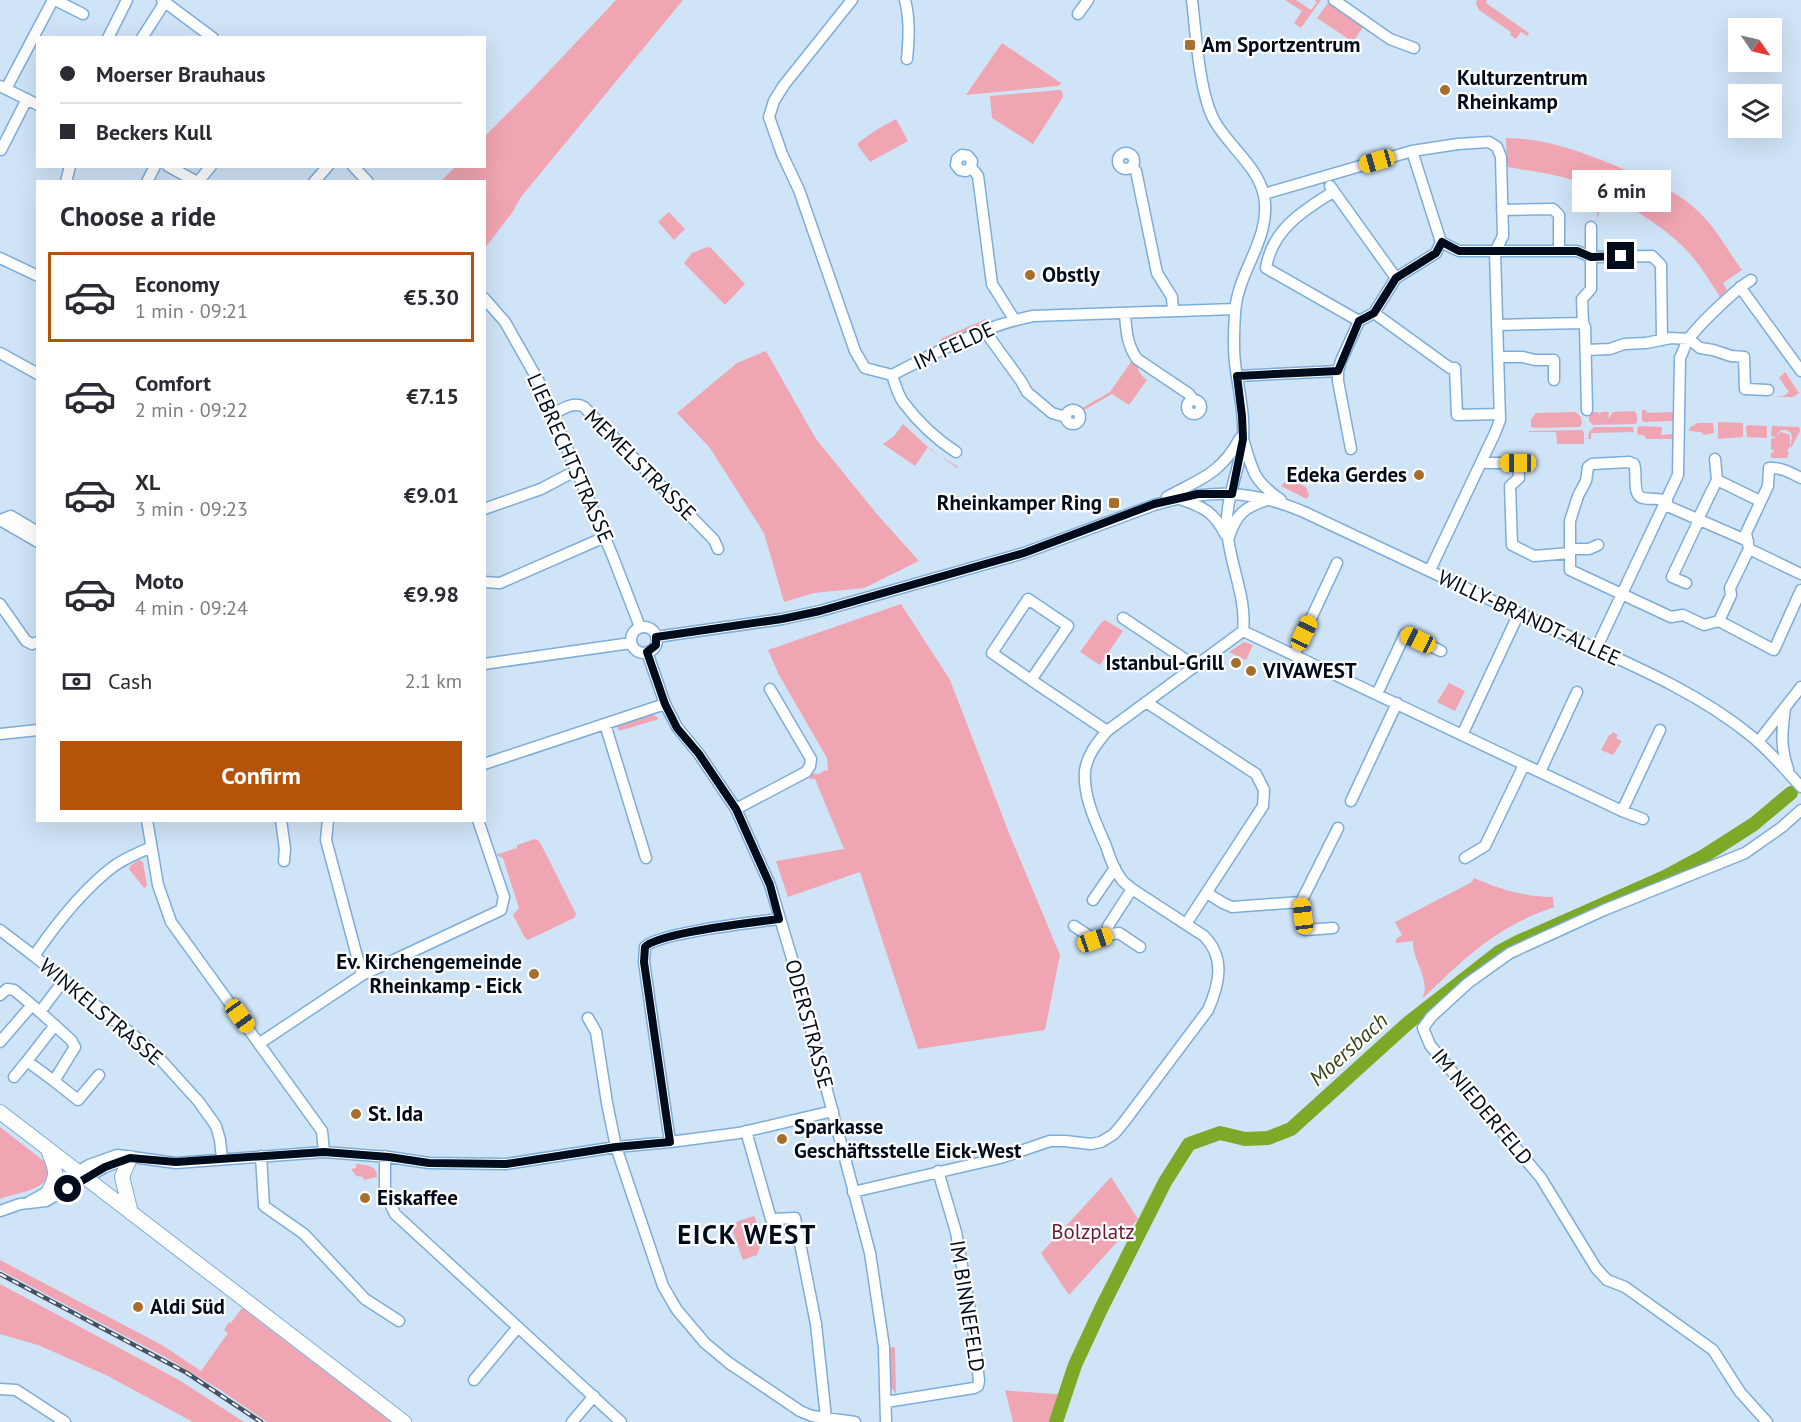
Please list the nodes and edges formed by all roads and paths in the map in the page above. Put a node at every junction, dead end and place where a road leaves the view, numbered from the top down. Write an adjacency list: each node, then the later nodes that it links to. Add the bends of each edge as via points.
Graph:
1 (54, 0): 9 (street); 16 (street)
2 (127, 0): 11 (street)
3 (852, 0): 61 (street, IM FELDE, via 784,85 769,117 855,351 865,368)
4 (905, 0): 15 (street, via 910,34)
5 (1088, 0): 10 (street)
6 (1192, 0): 31 (street, via 1201,75 1210,112)
7 (1334, 0): 14 (street, via 1390,39)
8 (163, 1): 12 (street); 13 (street)
9 (83, 14)
10 (1078, 14)
11 (109, 36)
12 (143, 36)
13 (210, 36)
14 (1414, 48)
15 (907, 59)
16 (3, 88): 17 (street)
17 (27, 99): 18 (street); 19 (street)
18 (36, 104)
19 (1, 150)
20 (1412, 151): 26 (street); 32 (street, via 1489,142 1497,147 1501,157); 34 (street)
21 (1132, 166): 45 (street, via 1157,273 1172,297)
22 (971, 167): 48 (street, via 981,187 992,284)
23 (172, 168): 27 (street)
24 (209, 168): 28 (street)
25 (326, 168): 29 (street)
26 (1325, 177): 30 (street); 31 (street)
27 (194, 180)
28 (200, 180)
29 (316, 180)
30 (1333, 192): 40 (street); 49 (street, via 1302,211 1282,232 1266,268)
31 (1264, 194): 44 (street, via 1264,227 1239,288)
32 (1502, 210): 35 (street, via 1553,209 1558,214); 36 (street, via 1503,236)
33 (1591, 227): 37 (street)
34 (1442, 242): 36 (street, via 1459,251); 40 (street, via 1436,253)
35 (1559, 251): 36 (street); 37 (street, via 1577,251)
36 (1495, 252): 51 (street)
37 (1591, 257): 50 (street, via 1591,290 1582,299); 54 (street, via 1652,256 1660,265)
38 (0, 258): 39 (street)
39 (36, 275)
40 (1396, 278): 47 (street)
41 (1751, 280): 42 (street)
42 (1740, 287): 53 (street); 59 (street)
43 (486, 300): 67 (street, LIEBRECHTSTRASSE, via 505,322)
44 (1235, 309): 45 (street, IM FELDE); 62 (street)
45 (1173, 311): 46 (street, IM FELDE)
46 (1125, 313): 48 (street, IM FELDE, via 1033,315); 65 (street, via 1126,334 1137,359)
47 (1374, 313): 49 (street); 68 (street, via 1455,368 1457,415)
48 (1014, 320): 52 (street, IM FELDE)
49 (1359, 321): 58 (street)
50 (1583, 323): 51 (street); 55 (street)
51 (1497, 325): 57 (street)
52 (984, 330): 61 (street, IM FELDE); 69 (street, via 1027,392 1052,413)
53 (1689, 339): 54 (street); 64 (street, via 1700,348 1744,357 1745,389); 82 (street, via 1680,357 1679,469)
54 (1662, 340): 55 (street)
55 (1586, 350): 66 (street)
56 (0, 353): 60 (street)
57 (1498, 357): 63 (street, via 1554,360); 68 (street)
58 (1338, 371): 62 (street); 71 (street)
59 (1801, 371)
60 (36, 373)
61 (892, 375): 72 (street, via 902,400 938,440)
62 (1237, 376): 70 (street)
63 (1554, 380)
64 (1768, 390)
65 (1193, 399)
66 (1587, 410)
67 (553, 414): 75 (street, LIEBRECHTSTRASSE); 94 (street, MEMELSTRASSE, via 572,405 584,407 714,540)
68 (1500, 414): 74 (street)
69 (1066, 417)
70 (1243, 435): 78 (street); 83 (street, via 1215,470); 84 (street, via 1257,479)
71 (1351, 448)
72 (956, 452)
73 (1715, 459): 77 (street)
74 (1482, 461): 95 (street, via 1518,463 1519,478 1510,486 1512,545 1533,556); 98 (street)
75 (577, 470): 85 (street, via 541,489); 89 (street, LIEBRECHTSTRASSE)
76 (1801, 478): 81 (street, via 1783,469 1769,468 1768,486)
77 (1717, 480): 81 (street); 87 (street)
78 (1232, 494): 79 (street, WILLY-BRANDT-ALLEE); 80 (street, WILLY-BRANDT-ALLEE); 90 (street)
79 (1177, 498): 83 (street, WILLY-BRANDT-ALLEE); 90 (street, via 1212,514)
80 (1269, 500): 84 (street, WILLY-BRANDT-ALLEE); 90 (street, via 1242,512)
81 (1760, 501): 93 (street, via 1746,533)
82 (1666, 503): 87 (street); 95 (street, via 1659,498 1639,497 1634,464 1592,464 1570,520); 102 (street)
83 (1154, 504): 109 (street, via 1024,553 820,611)
84 (1291, 506): 98 (street, WILLY-BRANDT-ALLEE)
85 (486, 508)
86 (0, 520): 88 (street, via 11,516); 91 (street)
87 (1698, 520): 93 (street); 100 (street, via 1672,577)
88 (36, 531)
89 (605, 537): 99 (street, via 500,583); 107 (street, LIEBRECHTSTRASSE)
90 (1228, 540): 108 (street, via 1244,619)
91 (36, 541)
92 (1598, 545): 95 (street)
93 (1749, 545): 97 (street); 106 (street)
94 (718, 549)
95 (1570, 551): 102 (street, via 1570,570)
96 (1336, 563): 115 (street)
97 (1799, 569)
98 (1430, 570): 104 (street, WILLY-BRANDT-ALLEE)
99 (486, 582)
100 (1686, 584)
101 (1801, 590): 106 (street, via 1774,650)
102 (1622, 594): 106 (street, via 1671,617 1683,615 1704,625); 112 (street)
103 (0, 604): 110 (street, via 26,641)
104 (1519, 613): 112 (street, WILLY-BRANDT-ALLEE); 132 (street)
105 (1124, 618): 117 (street)
106 (1719, 621)
107 (640, 627): 109 (street, via 652,629); 111 (street, via 632,634)
108 (1243, 632): 115 (street); 117 (street)
109 (656, 637): 114 (street, via 656,645)
110 (36, 643)
111 (631, 643): 114 (street, via 638,651); 116 (street)
112 (1596, 649): 133 (street, WILLY-BRANDT-ALLEE, via 1694,697)
113 (1441, 651): 122 (street, via 1405,634)
114 (647, 652): 125 (street, ODERSTRASSE)
115 (1294, 655): 122 (street)
116 (486, 664)
117 (1195, 666): 123 (street)
118 (1031, 680): 118 (street, via 1068,626 1028,599 992,653); 130 (street)
119 (1801, 687): 126 (street)
120 (770, 689): 140 (street, via 811,759 810,766 806,772)
121 (1577, 692): 136 (street)
122 (1377, 694): 124 (street)
123 (1146, 702): 130 (street); 155 (street, via 1256,774 1264,790 1263,806)
124 (1397, 703): 132 (street); 139 (street)
125 (665, 704): 127 (street); 140 (street, ODERSTRASSE, via 677,728)
126 (1785, 707): 133 (street); 137 (street, via 1782,746)
127 (605, 724): 134 (street); 150 (street)
128 (36, 730): 131 (street)
129 (1660, 730): 142 (street)
130 (1107, 731): 153 (street, via 1088,758 1085,772 1092,814)
131 (0, 734)
132 (1462, 735): 135 (street)
133 (1758, 741): 137 (street, WILLY-BRANDT-ALLEE)
134 (486, 763)
135 (1524, 765): 136 (street); 151 (street, via 1485,846)
136 (1540, 772): 142 (street)
137 (1790, 775): 138 (street, WILLY-BRANDT-ALLEE)
138 (1801, 787)
139 (1351, 801)
140 (736, 809): 158 (street, ODERSTRASSE, via 770,885)
141 (1801, 810): 209 (street, IM NIEDERFELD, via 1745,853 1510,953 1468,983 1423,1028 1430,1045 1541,1178 1596,1268 1607,1280 1625,1287 1713,1350 1740,1392)
142 (1622, 811): 143 (street)
143 (1643, 819)
144 (147, 822): 149 (street)
145 (281, 822): 152 (street)
146 (328, 822): 166 (street, via 326,840)
147 (479, 822): 166 (street, via 504,897 501,910)
148 (1338, 828): 157 (street)
149 (151, 847): 165 (street, WINKELSTRASSE, via 115,866 85,893 55,925); 173 (street, via 158,885 171,922)
150 (646, 858)
151 (1465, 858)
152 (284, 861)
153 (1114, 868): 154 (street); 156 (street)
154 (1132, 889): 159 (street); 163 (street, via 1108,926)
155 (1207, 893): 157 (street, via 1232,907); 159 (street)
156 (1093, 900)
157 (1301, 902): 161 (street, via 1305,930)
158 (779, 919): 178 (street, ODERSTRASSE); 181 (street, via 654,940 645,947)
159 (1186, 924): 189 (street, via 1213,945 1218,960 1216,993 1208,1010 1114,1134 1091,1144 1050,1141 1000,1158)
160 (1074, 926): 163 (street, via 1095,940)
161 (1333, 928)
162 (0, 930): 165 (street, WINKELSTRASSE)
163 (1107, 935): 164 (street, via 1119,933)
164 (1140, 947)
165 (34, 956): 167 (street, WINKELSTRASSE)
166 (362, 975): 173 (street)
167 (64, 980): 169 (street); 188 (street, WINKELSTRASSE, via 152,1050 199,1102 216,1126)
168 (0, 995): 169 (street, via 7,989 14,990)
169 (36, 1008): 171 (street); 172 (street)
170 (588, 1018): 182 (street, via 596,1032)
171 (55, 1024): 174 (street); 177 (street, via 75,1047)
172 (0, 1042)
173 (260, 1043): 184 (street, via 322,1131)
174 (27, 1061): 176 (street); 177 (street)
175 (99, 1075): 177 (street, via 78,1100)
176 (14, 1077)
177 (54, 1082)
178 (833, 1111): 180 (street); 192 (street, ODERSTRASSE)
179 (0, 1112): 183 (main road)
180 (746, 1131): 181 (street); 202 (street, via 771,1219 795,1218 816,1324)
181 (670, 1142): 182 (street)
182 (616, 1147): 186 (street, via 506,1164 429,1163); 202 (street, via 663,1286 676,1310 729,1363 800,1411)
183 (47, 1148): 190 (main road); 191 (main road, via 56,1173)
184 (324, 1152): 185 (street); 186 (street)
185 (261, 1156): 188 (street); 196 (street, via 264,1206 304,1233 365,1299)
186 (385, 1156): 197 (street, via 385,1193 395,1214)
187 (130, 1158): 188 (street, via 176,1162); 190 (street, via 117,1155 98,1161); 195 (main road, via 122,1177)
188 (222, 1158)
189 (938, 1171): 192 (street); 201 (street, IM BINNEFELD, via 956,1232 980,1381 974,1388)
190 (82, 1175): 191 (street); 193 (street, via 46,1201); 195 (main road)
191 (49, 1191): 193 (street)
192 (853, 1192): 201 (street, ODERSTRASSE, via 878,1300)
193 (29, 1202): 194 (street)
194 (0, 1211)
195 (131, 1213): 204 (main road)
196 (399, 1322)
197 (518, 1327): 198 (street); 200 (street)
198 (474, 1380)
199 (0, 1389): 203 (street, via 16,1390)
200 (594, 1396): 205 (street); 206 (street)
201 (886, 1402): 208 (street, ODERSTRASSE)
202 (826, 1418): 207 (street)
203 (65, 1422)
204 (404, 1422)
205 (572, 1422)
206 (621, 1422)
207 (855, 1422)
208 (885, 1422)
209 (1767, 1422)

